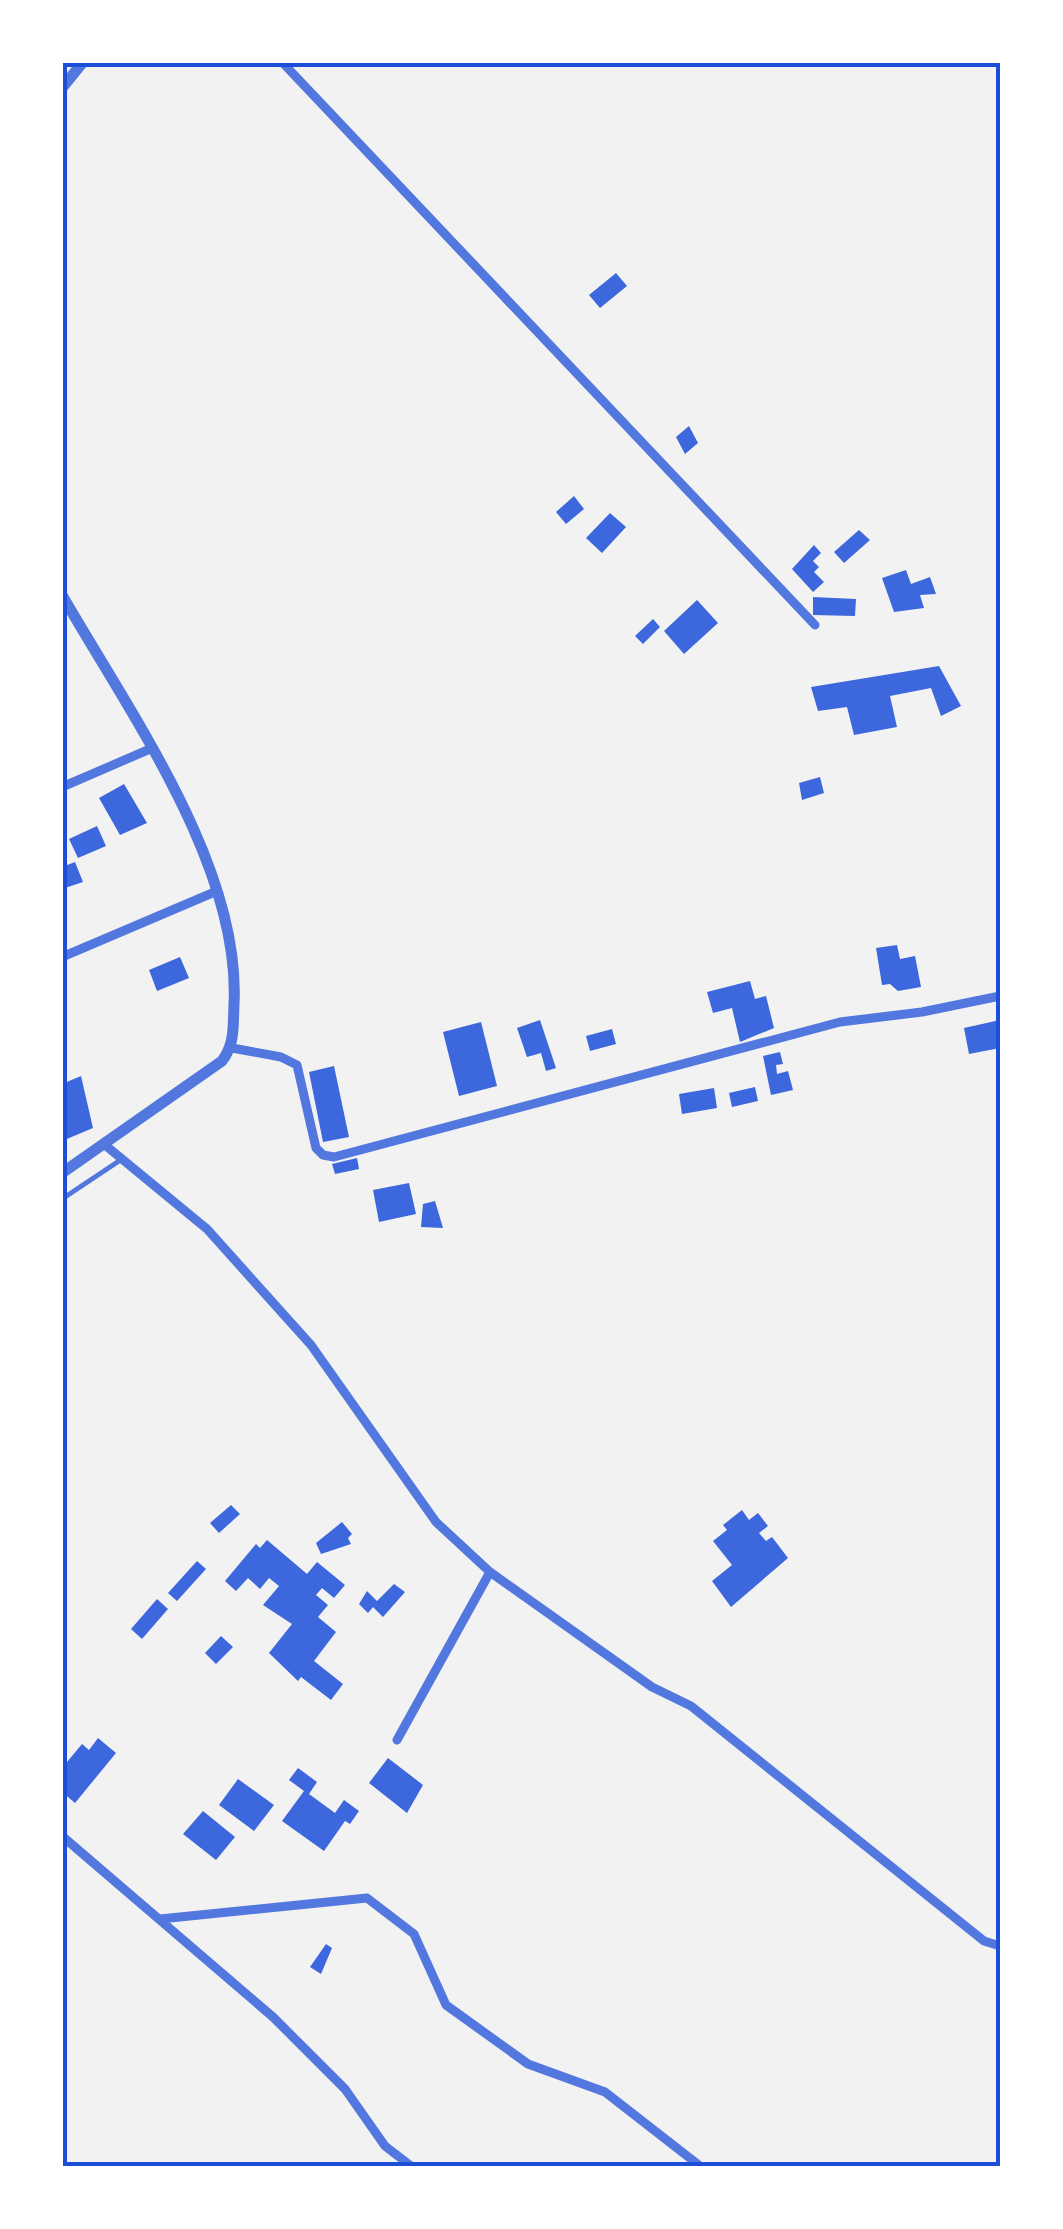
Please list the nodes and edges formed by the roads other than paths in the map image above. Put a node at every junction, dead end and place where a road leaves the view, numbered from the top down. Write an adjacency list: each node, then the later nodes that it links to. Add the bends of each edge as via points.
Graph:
1 (82, 62): 3 (street)
2 (282, 62): 5 (street)
3 (62, 88)
4 (62, 594): 6 (street)
5 (815, 626)
6 (150, 750): 7 (street); 8 (street, via 189,818)
7 (62, 786)
8 (218, 891): 9 (street); 11 (street, via 236,966)
9 (62, 956)
10 (1000, 996): 11 (street, via 840,1022 334,1157 316,1148 297,1065)
11 (232, 1048): 12 (street, via 222,1062)
12 (104, 1145): 13 (street); 14 (street)
13 (122, 1159): 15 (lane); 16 (street, via 207,1229 298,1330 436,1522)
14 (62, 1173)
15 (62, 1199)
16 (490, 1572): 17 (street); 20 (street, via 652,1687 691,1706 984,1941)
17 (397, 1740)
18 (62, 1836): 19 (street)
19 (160, 1919): 21 (street, via 345,2089 385,2146); 22 (street, via 367,1898 414,1934 446,2004 528,2064 604,2092)
20 (1000, 1946)
21 (410, 2166)
22 (700, 2166)

